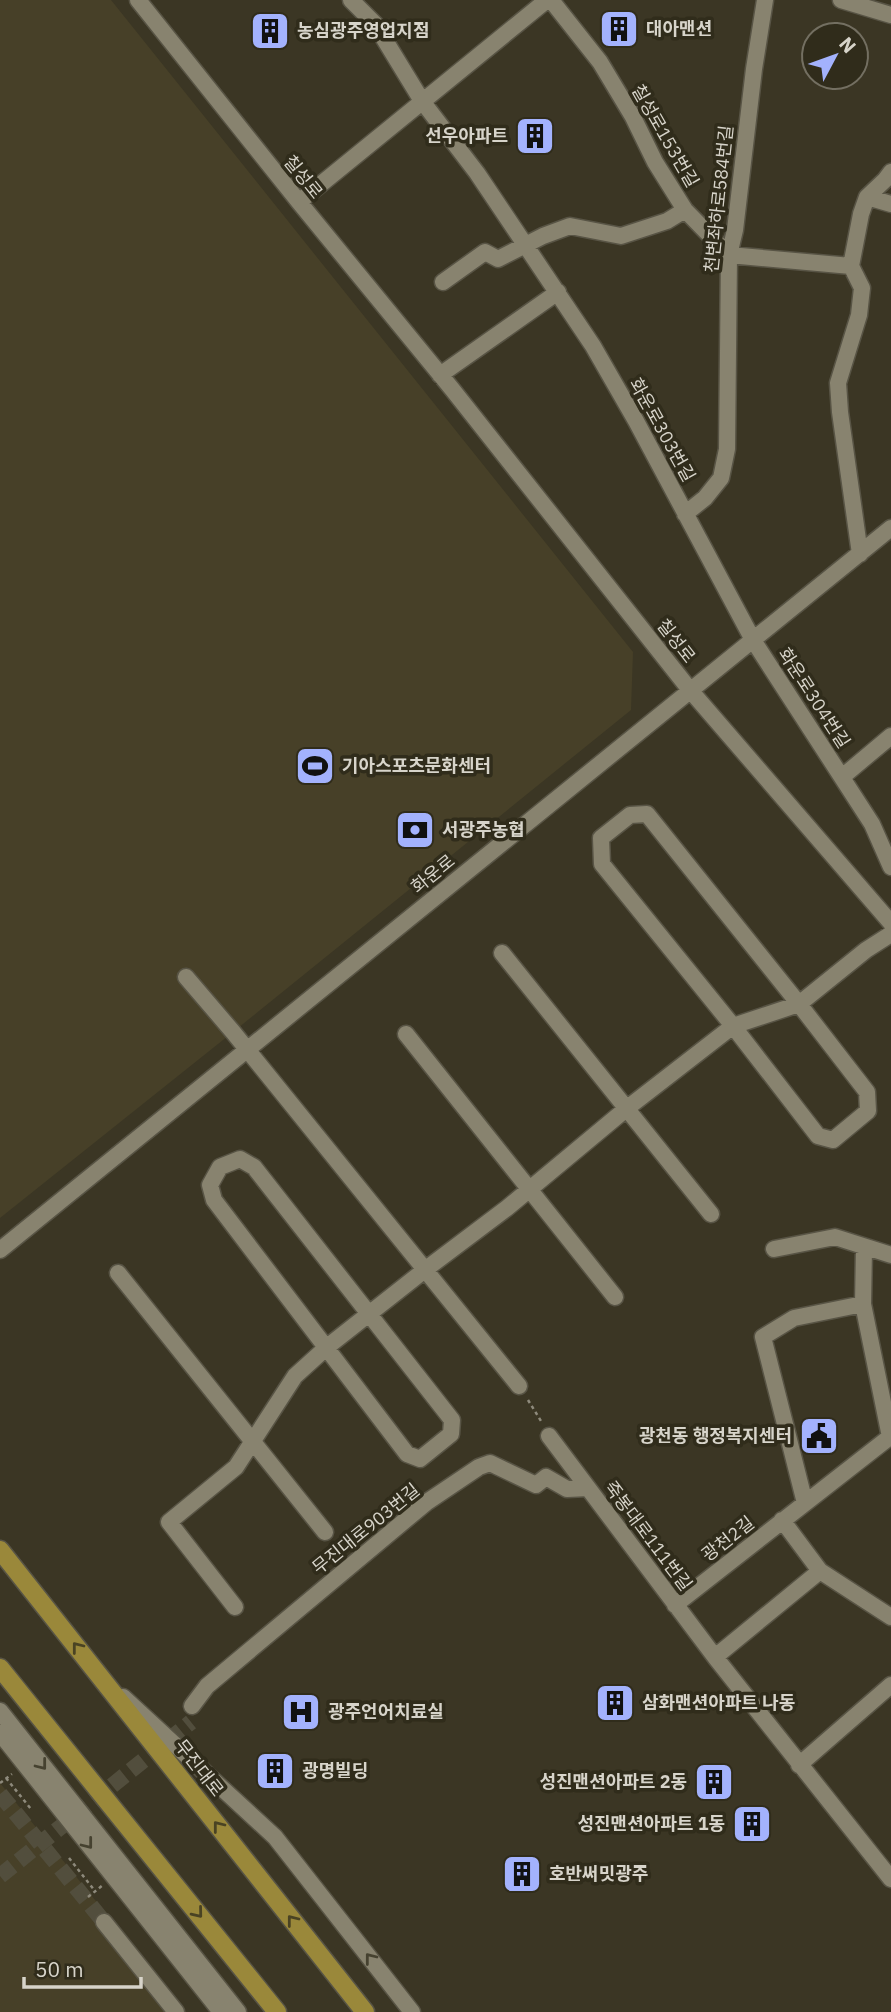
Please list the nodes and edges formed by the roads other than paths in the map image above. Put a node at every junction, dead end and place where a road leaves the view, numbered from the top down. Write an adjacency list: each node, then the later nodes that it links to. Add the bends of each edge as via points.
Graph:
1 (138, 0): 10 (street, 칠성로)
2 (351, 0): 7 (street, 화운로303번길, via 375,24)
3 (549, 0): 7 (street, 칠성로153번길); 12 (street, 칠성로153번길, via 600,62)
4 (765, 0): 14 (street, 천변좌하로584번길)
5 (841, 0): 6 (street)
6 (891, 15)
7 (422, 101): 10 (street, 칠성로153번길); 13 (street, 화운로303번길)
8 (891, 172): 9 (street)
9 (867, 197): 11 (street); 15 (street)
10 (299, 202): 18 (street, 칠성로)
11 (891, 204)
12 (685, 210): 13 (street, via 621,236 570,226); 14 (street, 칠성로153번길)
13 (527, 245): 16 (street, via 498,260 485,251); 17 (street, 화운로303번길)
14 (730, 256): 15 (street); 19 (street, 천변좌하로584번길, via 727,449 721,478)
15 (852, 266): 21 (street, via 862,288 859,315 838,383)
16 (443, 282)
17 (558, 292): 18 (street); 19 (street, 화운로303번길, via 593,346)
18 (440, 375): 23 (street, 칠성로)
19 (685, 514): 22 (street, 화운로303번길)
20 (891, 528): 21 (street, 화운로)
21 (860, 554): 22 (street, 화운로)
22 (753, 640): 23 (street, 화운로); 25 (street, 화운로304번길)
23 (690, 690): 27 (street, 칠성로); 34 (street, 화운로)
24 (891, 736): 25 (street, 화운로304번길)
25 (842, 778): 26 (street, 화운로304번길, via 872,824)
26 (891, 867)
27 (891, 923)
28 (891, 934): 31 (street)
29 (502, 953): 35 (street)
30 (186, 977): 34 (street)
31 (799, 1003): 32 (street); 32 (street, via 867,1092 868,1111 833,1140 818,1136); 32 (street, via 646,814 630,815 601,838 602,864)
32 (733, 1026): 35 (street)
33 (406, 1034): 36 (street)
34 (247, 1049): 39 (street, 화운로); 42 (street)
35 (626, 1109): 36 (street); 37 (street)
36 (531, 1188): 42 (street); 44 (street)
37 (712, 1214)
38 (864, 1248): 40 (street, via 835,1237); 41 (street); 45 (street, 광천2길)
39 (0, 1250)
40 (774, 1250)
41 (891, 1255)
42 (426, 1269): 46 (street); 48 (street)
43 (118, 1273): 51 (street)
44 (615, 1297)
45 (863, 1304): 50 (street, 광천2길); 53 (street, via 794,1318 763,1337)
46 (369, 1313): 47 (street); 47 (street, via 452,1420 451,1434 437,1446 420,1459 407,1454); 47 (street, via 254,1167 240,1159 220,1167 210,1185 214,1200)
47 (327, 1348): 51 (street, via 296,1376)
48 (519, 1386)
49 (550, 1436): 52 (street, 죽봉대로111번길)
50 (890, 1436): 53 (street, 광천2길)
51 (253, 1440): 55 (street); 59 (street, via 236,1467 169,1522)
52 (588, 1488): 58 (street, 죽봉대로111번길); 65 (street, 무진대로903번길, via 567,1489 546,1477 536,1485 490,1463 480,1467 427,1502 206,1686)
53 (805, 1503): 54 (street, 광천2길)
54 (782, 1520): 57 (street); 58 (street, 광천2길)
55 (325, 1532)
56 (0, 1550): 63 (main road, 무진대로, one-way to 56)
57 (820, 1571): 60 (street); 61 (street)
58 (675, 1605): 61 (street, 죽봉대로111번길)
59 (235, 1606)
60 (891, 1617)
61 (715, 1657): 68 (street, 죽봉대로111번길)
62 (0, 1668): 74 (main road, one-way to 74)
63 (99, 1675): 75 (main road, 무진대로, one-way to 63); 76 (street, one-way to 63, via 275,1837)
64 (891, 1685): 68 (street)
65 (192, 1706)
66 (0, 1711): 73 (street, one-way to 73)
67 (0, 1733): 72 (street, one-way to 72)
68 (799, 1765): 69 (street, 죽봉대로111번길)
69 (891, 1879)
70 (104, 1922): 71 (street)
71 (176, 2012)
72 (221, 2012)
73 (238, 2012)
74 (277, 2012)
75 (365, 2012)
76 (412, 2012)

